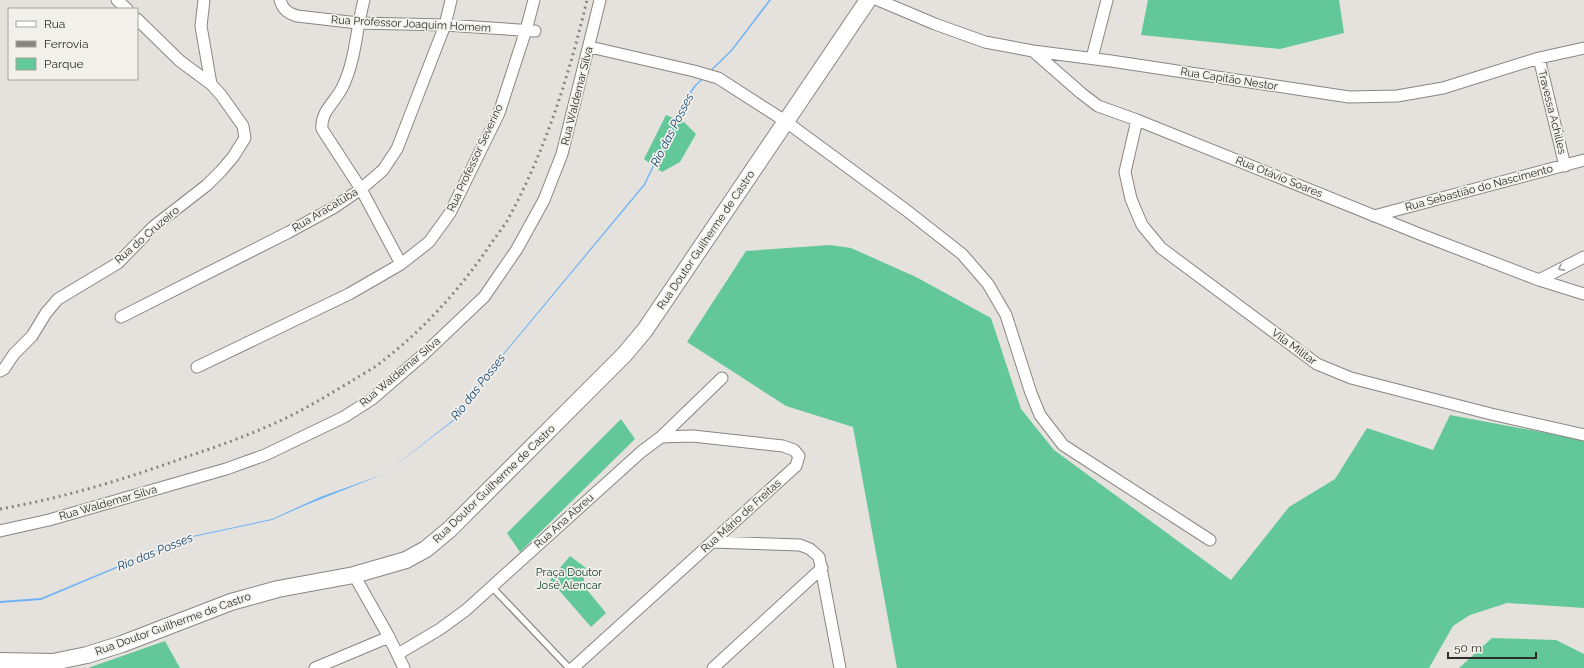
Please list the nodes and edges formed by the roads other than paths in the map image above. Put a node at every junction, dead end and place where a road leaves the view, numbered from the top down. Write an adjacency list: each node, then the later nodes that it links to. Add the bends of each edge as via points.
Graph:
1 (117, 0): 11 (street)
2 (204, 0): 21 (street, via 201,26)
3 (280, 0): 13 (street, Rua Professor Joaquim Homem, via 288,13 297,16)
4 (364, 0): 13 (street)
5 (451, 0): 14 (street, Rua Aracatuba)
6 (534, 0): 15 (street, Rua Professor Severino)
7 (600, 0): 16 (street, Rua Waldemar Silva)
8 (868, 0): 23 (main road, Rua Doutor Guilherme de Castro)
9 (878, 0): 18 (street, Rua Capitão Nestor, via 985,42)
10 (1107, 0): 19 (street)
11 (126, 8)
12 (138, 20): 21 (street, via 180,61)
13 (358, 23): 14 (street, Rua Professor Joaquim Homem); 26 (street, via 352,64 342,88 323,115 322,129)
14 (445, 25): 15 (street, Rua Professor Joaquim Homem); 26 (street, Rua Aracatuba, via 397,149 383,170)
15 (530, 31): 29 (street, Rua Professor Severino, via 499,113 450,212 428,242)
16 (590, 47): 23 (street, via 718,78); 38 (street, Rua Waldemar Silva, via 562,154 544,200 518,248 484,297 372,399 344,417 265,455 226,469 56,518)
17 (1584, 48): 20 (street, Rua Capitão Nestor)
18 (1033, 51): 19 (street, Rua Capitão Nestor); 22 (street, Rua Otávio Soares, via 1098,106)
19 (1092, 58): 20 (street, Rua Capitão Nestor, via 1349,96 1397,96 1443,88)
20 (1539, 58): 25 (street, Travessa Achilles)
21 (212, 84): 34 (street, Rua do Cruzeiro, via 243,126 245,138 233,157 207,186 153,227 118,263 58,299 32,336)
22 (1137, 120): 27 (street, Rua Otávio Soares); 36 (street, Vila Militar, via 1125,172 1131,199 1142,225 1161,248 1316,364 1351,378)
23 (785, 122): 39 (street, via 962,254 988,284 1006,315 1040,416 1063,445); 42 (main road, Rua Doutor Guilherme de Castro, via 645,330 624,355 450,529 426,549 406,560)
24 (1584, 160): 25 (street, Rua Sebastião do Nascimento)
25 (1565, 166): 27 (street, Rua Sebastião do Nascimento)
26 (361, 189): 29 (street); 32 (street, Rua Aracatuba, via 289,232)
27 (1374, 216): 30 (street, Rua Otávio Soares)
28 (1584, 257): 30 (street, one-way to 30)
29 (402, 264): 33 (street, Rua Professor Severino, via 349,294)
30 (1539, 280): 31 (street, Rua Otávio Soares)
31 (1584, 294)
32 (121, 317)
33 (197, 367)
34 (0, 371)
35 (722, 378): 37 (street, Rua Ana Abreu)
36 (1584, 435)
37 (661, 436): 40 (street, Rua Mário de Freitas, via 693,436 784,446 794,450 799,456 796,466); 43 (street, Rua Ana Abreu)
38 (0, 531)
39 (1210, 540)
40 (712, 542): 41 (street, via 800,545 819,557); 50 (street, Rua Mário de Freitas)
41 (822, 568): 51 (street); 52 (street)
42 (354, 575): 44 (street); 46 (main road, Rua Doutor Guilherme de Castro, via 278,589 231,602 87,655 52,662)
43 (492, 587): 45 (street, Rua Ana Abreu, via 440,629); 49 (lane)
44 (389, 637): 45 (street); 47 (street)
45 (398, 654): 48 (street)
46 (0, 661)
47 (315, 668)
48 (404, 668)
49 (569, 668)
50 (573, 668)
51 (713, 668)
52 (840, 668)

